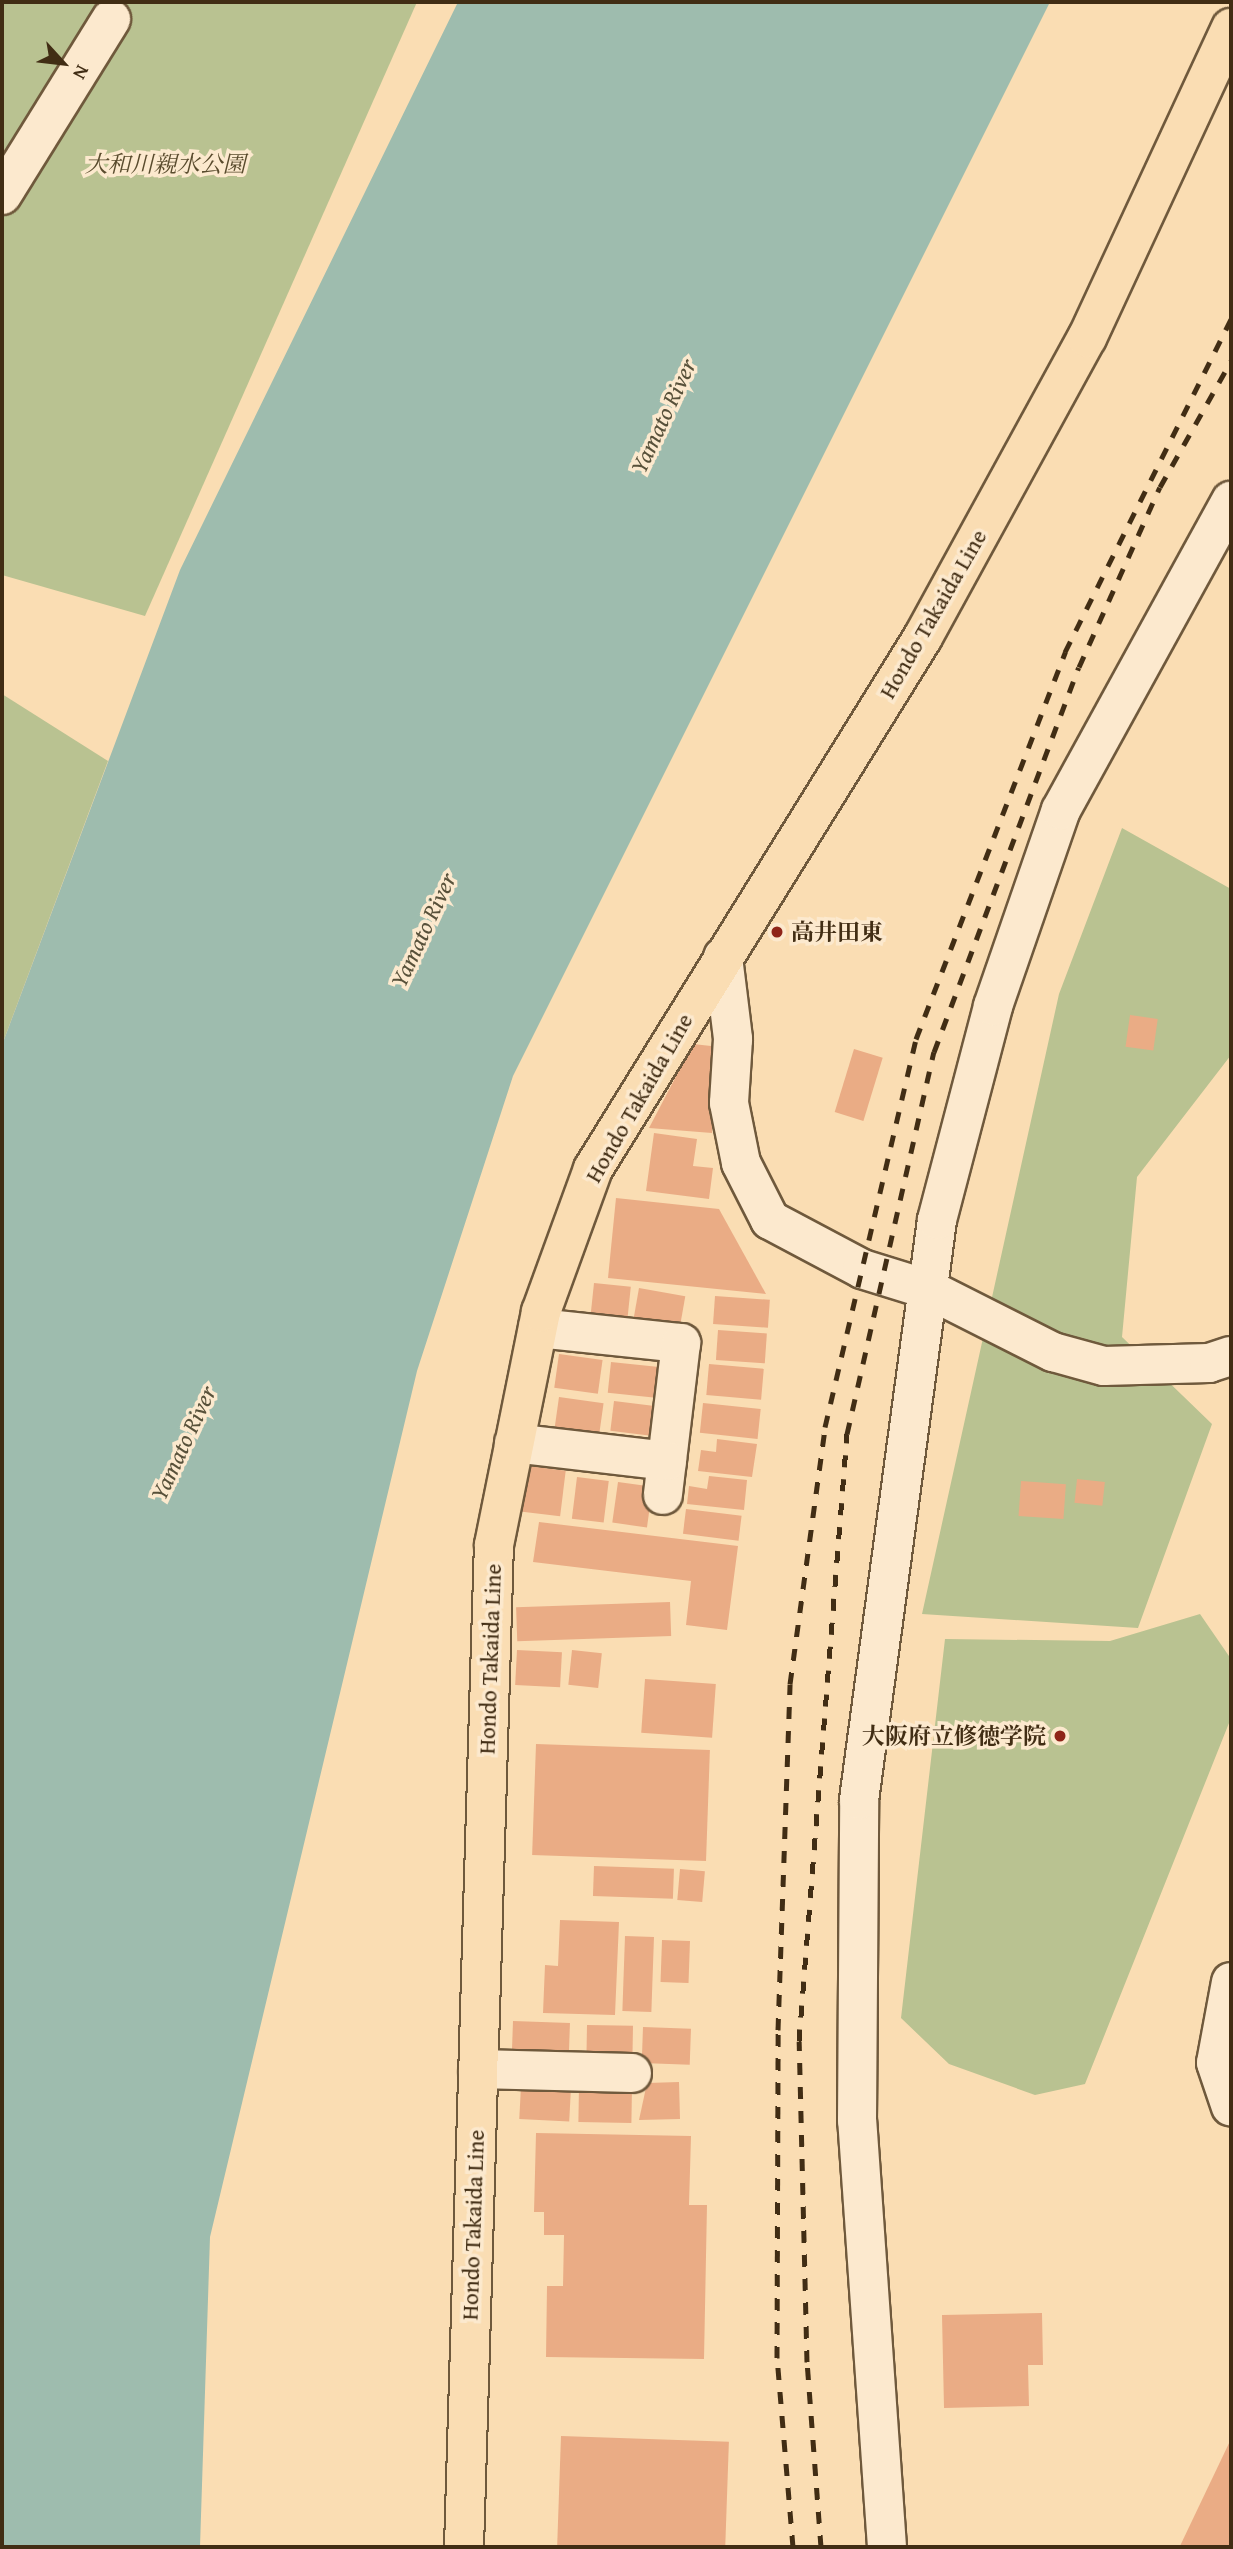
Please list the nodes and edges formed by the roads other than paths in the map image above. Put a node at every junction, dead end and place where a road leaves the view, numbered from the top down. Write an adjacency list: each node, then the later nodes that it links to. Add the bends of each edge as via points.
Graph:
1 (111, 19): 3 (street)
2 (1231, 28): 5 (main road, Hondo Takaida Line, via 1087,338 923,637)
3 (2, 195)
4 (1231, 501): 6 (street, via 1052,834 993,1006 937,1220)
5 (723, 957): 6 (street, via 733,1039 729,1103 741,1163 770,1220 862,1269); 7 (main road, Hondo Takaida Line, via 593,1169)
6 (930, 1290): 8 (street, via 1053,1352 1104,1366 1209,1363); 15 (street, via 859,1800 857,2121)
7 (538, 1328): 9 (main road, Hondo Takaida Line); 9 (street, via 681,1343 665,1478)
8 (1231, 1356)
9 (514, 1443): 11 (main road, Hondo Takaida Line, via 494,1545)
10 (1231, 1982): 13 (street, via 1216,2063)
11 (478, 2068): 12 (street); 14 (main road, Hondo Takaida Line)
12 (632, 2073)
13 (1231, 2107)
14 (464, 2547)
15 (887, 2547)

